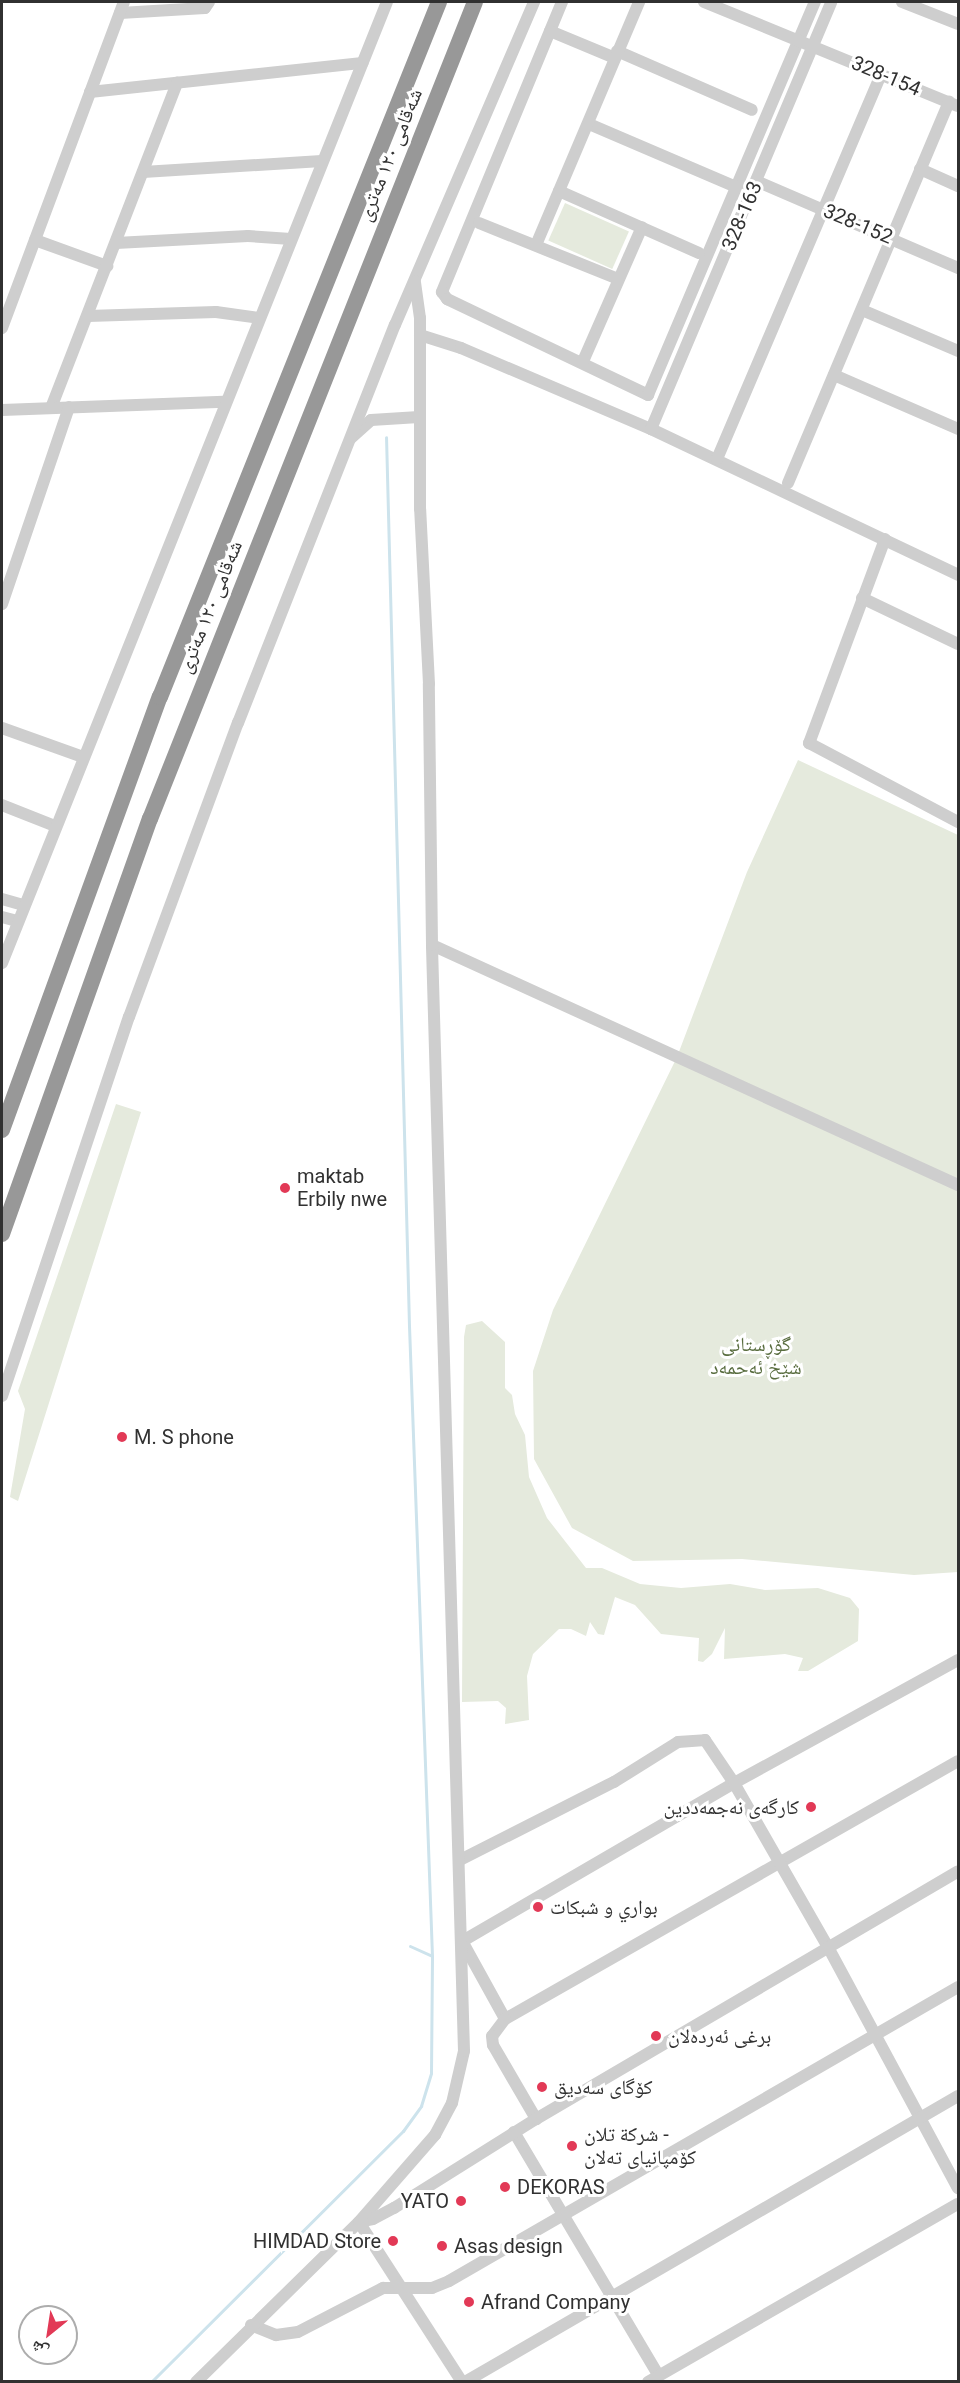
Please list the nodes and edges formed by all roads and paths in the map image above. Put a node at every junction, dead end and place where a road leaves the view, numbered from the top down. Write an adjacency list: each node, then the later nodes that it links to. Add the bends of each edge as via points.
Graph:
1 (209, 2): 12 (street, via 206,8)
2 (387, 2): 18 (street)
3 (439, 2): 82 (highway, شەقامی ١٢٠ مەتری, via 160,697)
4 (475, 2): 84 (highway, شەقامی ١٢٠ مەتری, via 150,819)
5 (534, 2): 44 (street)
6 (562, 2): 14 (street)
7 (639, 2): 17 (street)
8 (704, 2): 15 (street, 328-154)
9 (815, 2): 15 (street)
10 (831, 2): 16 (street, 328-163)
11 (906, 2): 13 (street)
12 (122, 7): 21 (street)
13 (958, 24)
14 (550, 31): 17 (street); 54 (street, via 442,287 442,296 641,395 648,395)
15 (799, 40): 16 (street, 328-154); 30 (street)
16 (813, 46): 19 (street, 328-154); 28 (street, 328-163)
17 (616, 55): 23 (street); 24 (street)
18 (362, 63): 20 (street); 25 (street)
19 (881, 75): 22 (street, 328-154); 32 (street)
20 (177, 83): 21 (street); 27 (street)
21 (90, 92): 37 (street)
22 (954, 104): 26 (street)
23 (752, 110)
24 (589, 124): 30 (street); 31 (street)
25 (322, 161): 27 (street); 36 (street)
26 (920, 169): 29 (street); 35 (street)
27 (143, 172): 38 (street)
28 (756, 181): 32 (street, 328-152); 55 (street, 328-163)
29 (958, 186)
30 (738, 188): 54 (street)
31 (559, 191): 34 (street); 39 (street)
32 (822, 209): 35 (street, 328-152); 64 (street)
33 (479, 223): 39 (street)
34 (642, 227): 40 (street); 43 (street)
35 (891, 238): 42 (street, 328-152); 46 (street)
36 (291, 239): 38 (street, via 248,236); 48 (street)
37 (34, 240): 41 (street); 45 (street)
38 (116, 243): 41 (street)
39 (536, 246): 43 (street)
40 (699, 254)
41 (107, 266): 47 (street)
42 (958, 268)
43 (618, 279): 52 (street)
44 (415, 281): 50 (street); 63 (street)
45 (6, 301): 49 (street)
46 (862, 310): 51 (street); 53 (street)
47 (88, 316): 48 (street, via 216,312); 58 (street)
48 (259, 318): 56 (street)
49 (2, 328)
50 (420, 335): 60 (street); 61 (street, via 442,340)
51 (958, 351)
52 (584, 358)
53 (834, 375): 62 (street); 65 (street)
54 (656, 381): 55 (street)
55 (669, 387): 61 (street, 328-163)
56 (224, 402): 57 (street); 72 (street)
57 (69, 407): 58 (street); 69 (street)
58 (51, 408): 59 (street)
59 (2, 410)
60 (420, 417): 63 (street, via 371,420); 80 (street)
61 (651, 429): 64 (street)
62 (958, 429)
63 (348, 441): 85 (street, via 237,723 129,1017)
64 (717, 459): 66 (street)
65 (788, 483)
66 (885, 539): 67 (street); 68 (street)
67 (958, 575)
68 (862, 598): 70 (street); 74 (street, via 809,743)
69 (2, 604)
70 (958, 644)
71 (2, 728): 72 (street)
72 (83, 757): 75 (street)
73 (2, 805): 75 (street)
74 (958, 822)
75 (55, 826): 77 (street)
76 (2, 899): 77 (street)
77 (23, 904): 79 (street)
78 (2, 917): 79 (street)
79 (17, 921): 81 (street)
80 (432, 945): 83 (street); 89 (street)
81 (2, 963)
82 (2, 1130)
83 (958, 1185)
84 (2, 1234)
85 (2, 1396)
86 (958, 1660): 88 (street)
87 (958, 1761): 90 (street)
88 (734, 1783): 89 (street, via 705,1740 678,1742 614,1782); 90 (street); 92 (street)
89 (460, 1860): 92 (street)
90 (778, 1862): 93 (street); 95 (street)
91 (958, 1871): 93 (street)
92 (462, 1941): 95 (street); 104 (street, via 464,2051 452,2103 435,2135)
93 (828, 1947): 96 (street); 99 (street)
94 (958, 1987): 96 (street)
95 (505, 2019): 99 (street, via 492,2036 493,2045)
96 (876, 2035): 98 (street); 103 (street)
97 (958, 2096): 98 (street)
98 (920, 2118): 101 (street); 106 (street)
99 (536, 2119): 100 (street)
100 (514, 2132): 103 (street); 104 (street, via 394,2208)
101 (958, 2188)
102 (958, 2204): 108 (street)
103 (563, 2215): 105 (street, via 449,2281 432,2288); 106 (street)
104 (359, 2222): 105 (street); 107 (street)
105 (404, 2290): 107 (street, via 383,2288 298,2332 276,2335); 110 (street)
106 (610, 2295): 108 (street); 110 (street)
107 (251, 2325): 109 (street)
108 (653, 2378)
109 (196, 2382)
110 (464, 2382)

